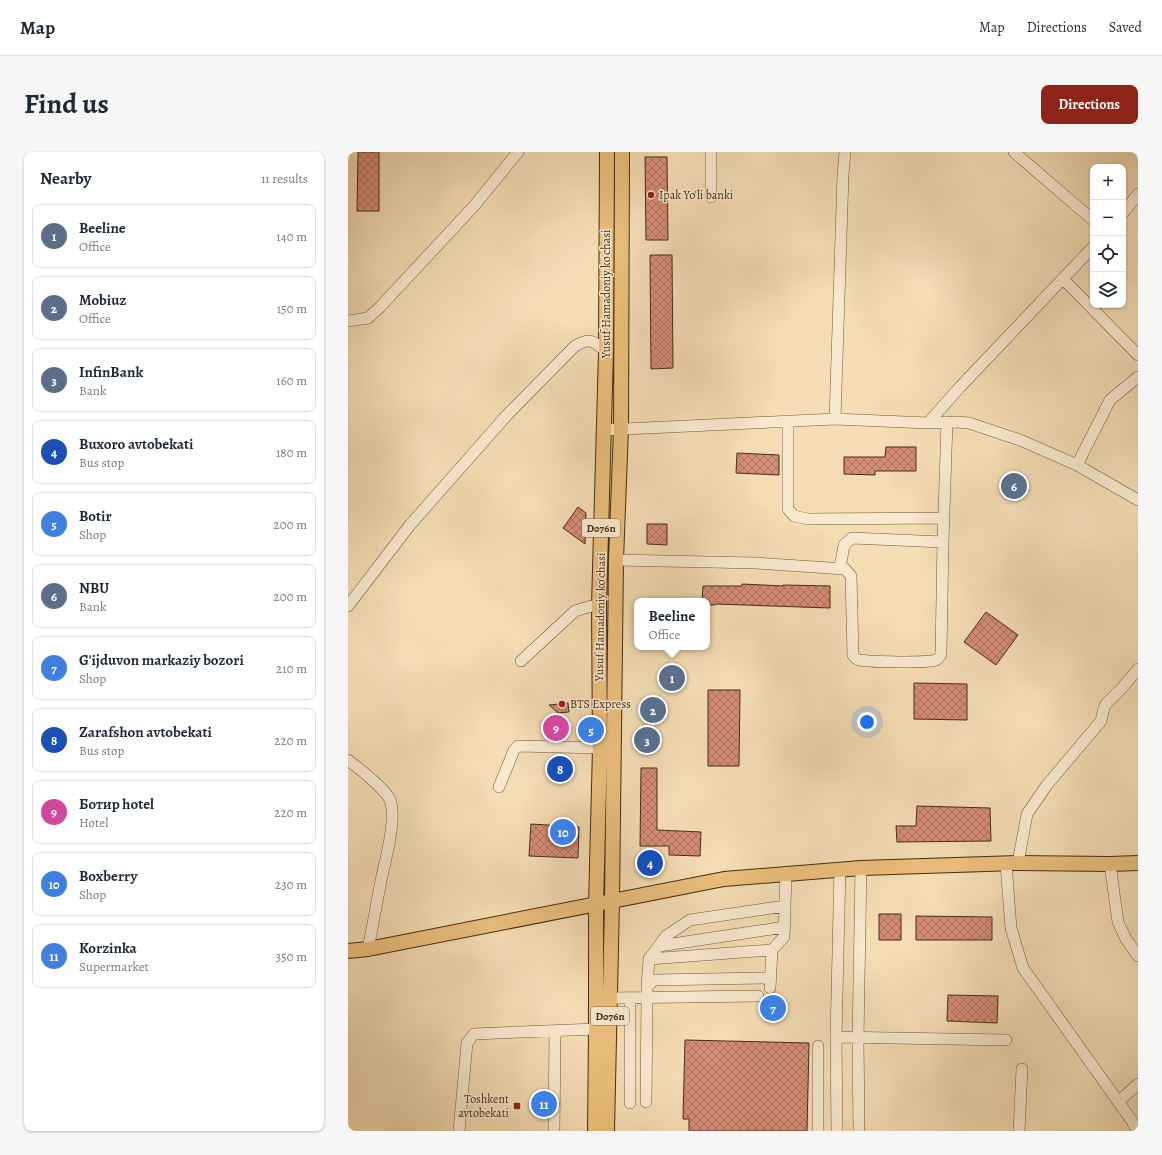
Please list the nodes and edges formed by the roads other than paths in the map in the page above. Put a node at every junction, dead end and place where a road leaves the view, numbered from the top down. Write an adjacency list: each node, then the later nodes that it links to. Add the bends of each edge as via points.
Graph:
1 (518, 152): 13 (street, via 474,206 380,307 368,318)
2 (607, 152): 14 (main road, Yusuf Hamadoniy ko'chasi / D076n)
3 (622, 152): 21 (main road, Yusuf Hamadoniy ko'chasi / D076n)
4 (712, 152): 8 (street)
5 (846, 152): 17 (street, via 843,175)
6 (1014, 152): 10 (street)
7 (1138, 194): 9 (street)
8 (711, 197)
9 (1126, 209)
10 (1090, 217)
11 (1090, 250): 12 (street)
12 (1063, 278): 15 (street); 20 (street)
13 (348, 320)
14 (606, 351): 22 (main road, Yusuf Hamadoniy ko'chasi / D076n); 30 (street, via 593,341 585,340 575,346 507,415 410,525)
15 (1138, 355)
16 (1138, 377): 23 (street, via 1110,400)
17 (835, 419): 18 (street); 20 (street)
18 (788, 421): 21 (street); 25 (street, via 788,509 794,516 808,519)
19 (947, 422): 20 (street); 23 (street, via 968,423 1005,435); 25 (street)
20 (928, 423)
21 (621, 429): 22 (street); 27 (main road, Yusuf Hamadoniy ko'chasi / D076n)
22 (604, 430): 29 (main road, Yusuf Hamadoniy ko'chasi / D076n)
23 (1077, 465): 24 (street)
24 (1138, 500)
25 (944, 518): 26 (street)
26 (943, 542): 28 (street, via 852,538 844,545); 28 (street, via 941,653 940,658 934,660 865,661 855,658 852,651 851,576)
27 (616, 560): 28 (street); 42 (main road, Yusuf Hamadoniy ko'chasi / D076n)
28 (840, 568)
29 (599, 605): 31 (street, via 575,611); 33 (main road, Yusuf Hamadoniy ko'chasi / D076n)
30 (348, 606)
31 (521, 662)
32 (1138, 669): 37 (street, via 1106,704 1101,721 1047,785 1027,814)
33 (600, 748): 35 (street, via 518,746); 43 (main road, Yusuf Hamadoniy ko'chasi / D076n)
34 (348, 760): 47 (street, via 387,795 392,812 389,843)
35 (499, 787)
36 (1138, 863): 38 (main road)
37 (1012, 864): 38 (main road); 39 (main road); 66 (street, via 1011,928 1023,968)
38 (1110, 864): 50 (street, via 1118,922)
39 (861, 868): 40 (main road); 60 (street)
40 (840, 869): 41 (main road); 59 (street)
41 (786, 873): 42 (main road, via 724,879); 44 (street)
42 (612, 901): 43 (main road); 54 (main road, Yusuf Hamadoniy ko'chasi / D076n)
43 (596, 905): 47 (main road); 57 (main road, Yusuf Hamadoniy ko'chasi / D076n)
44 (786, 906): 45 (street); 46 (street, via 690,920 666,936)
45 (785, 927): 46 (street); 48 (street, via 784,937)
46 (659, 946): 51 (street)
47 (368, 949): 49 (main road)
48 (772, 950): 51 (street); 52 (street, via 770,983 654,980)
49 (348, 951)
50 (1138, 956)
51 (649, 959): 52 (street)
52 (647, 987): 56 (street)
53 (758, 996): 56 (street)
54 (610, 998): 55 (street); 71 (main road, Yusuf Hamadoniy ko'chasi / D076n)
55 (630, 999): 56 (street); 67 (street)
56 (647, 999): 65 (street)
57 (596, 1029): 58 (street); 70 (main road, Yusuf Hamadoniy ko'chasi / D076n)
58 (555, 1031): 68 (street, via 474,1034 467,1042); 69 (street)
59 (836, 1038): 60 (street); 74 (street)
60 (858, 1038): 61 (street); 75 (street)
61 (1006, 1040)
62 (818, 1046): 72 (street)
63 (1022, 1069): 76 (street)
64 (1138, 1084): 66 (street)
65 (646, 1102)
66 (1118, 1102): 77 (street)
67 (630, 1103)
68 (459, 1131)
69 (554, 1131)
70 (595, 1131)
71 (607, 1131)
72 (818, 1131): 73 (street)
73 (834, 1131)
74 (837, 1131)
75 (859, 1131)
76 (1019, 1131)
77 (1137, 1131)

